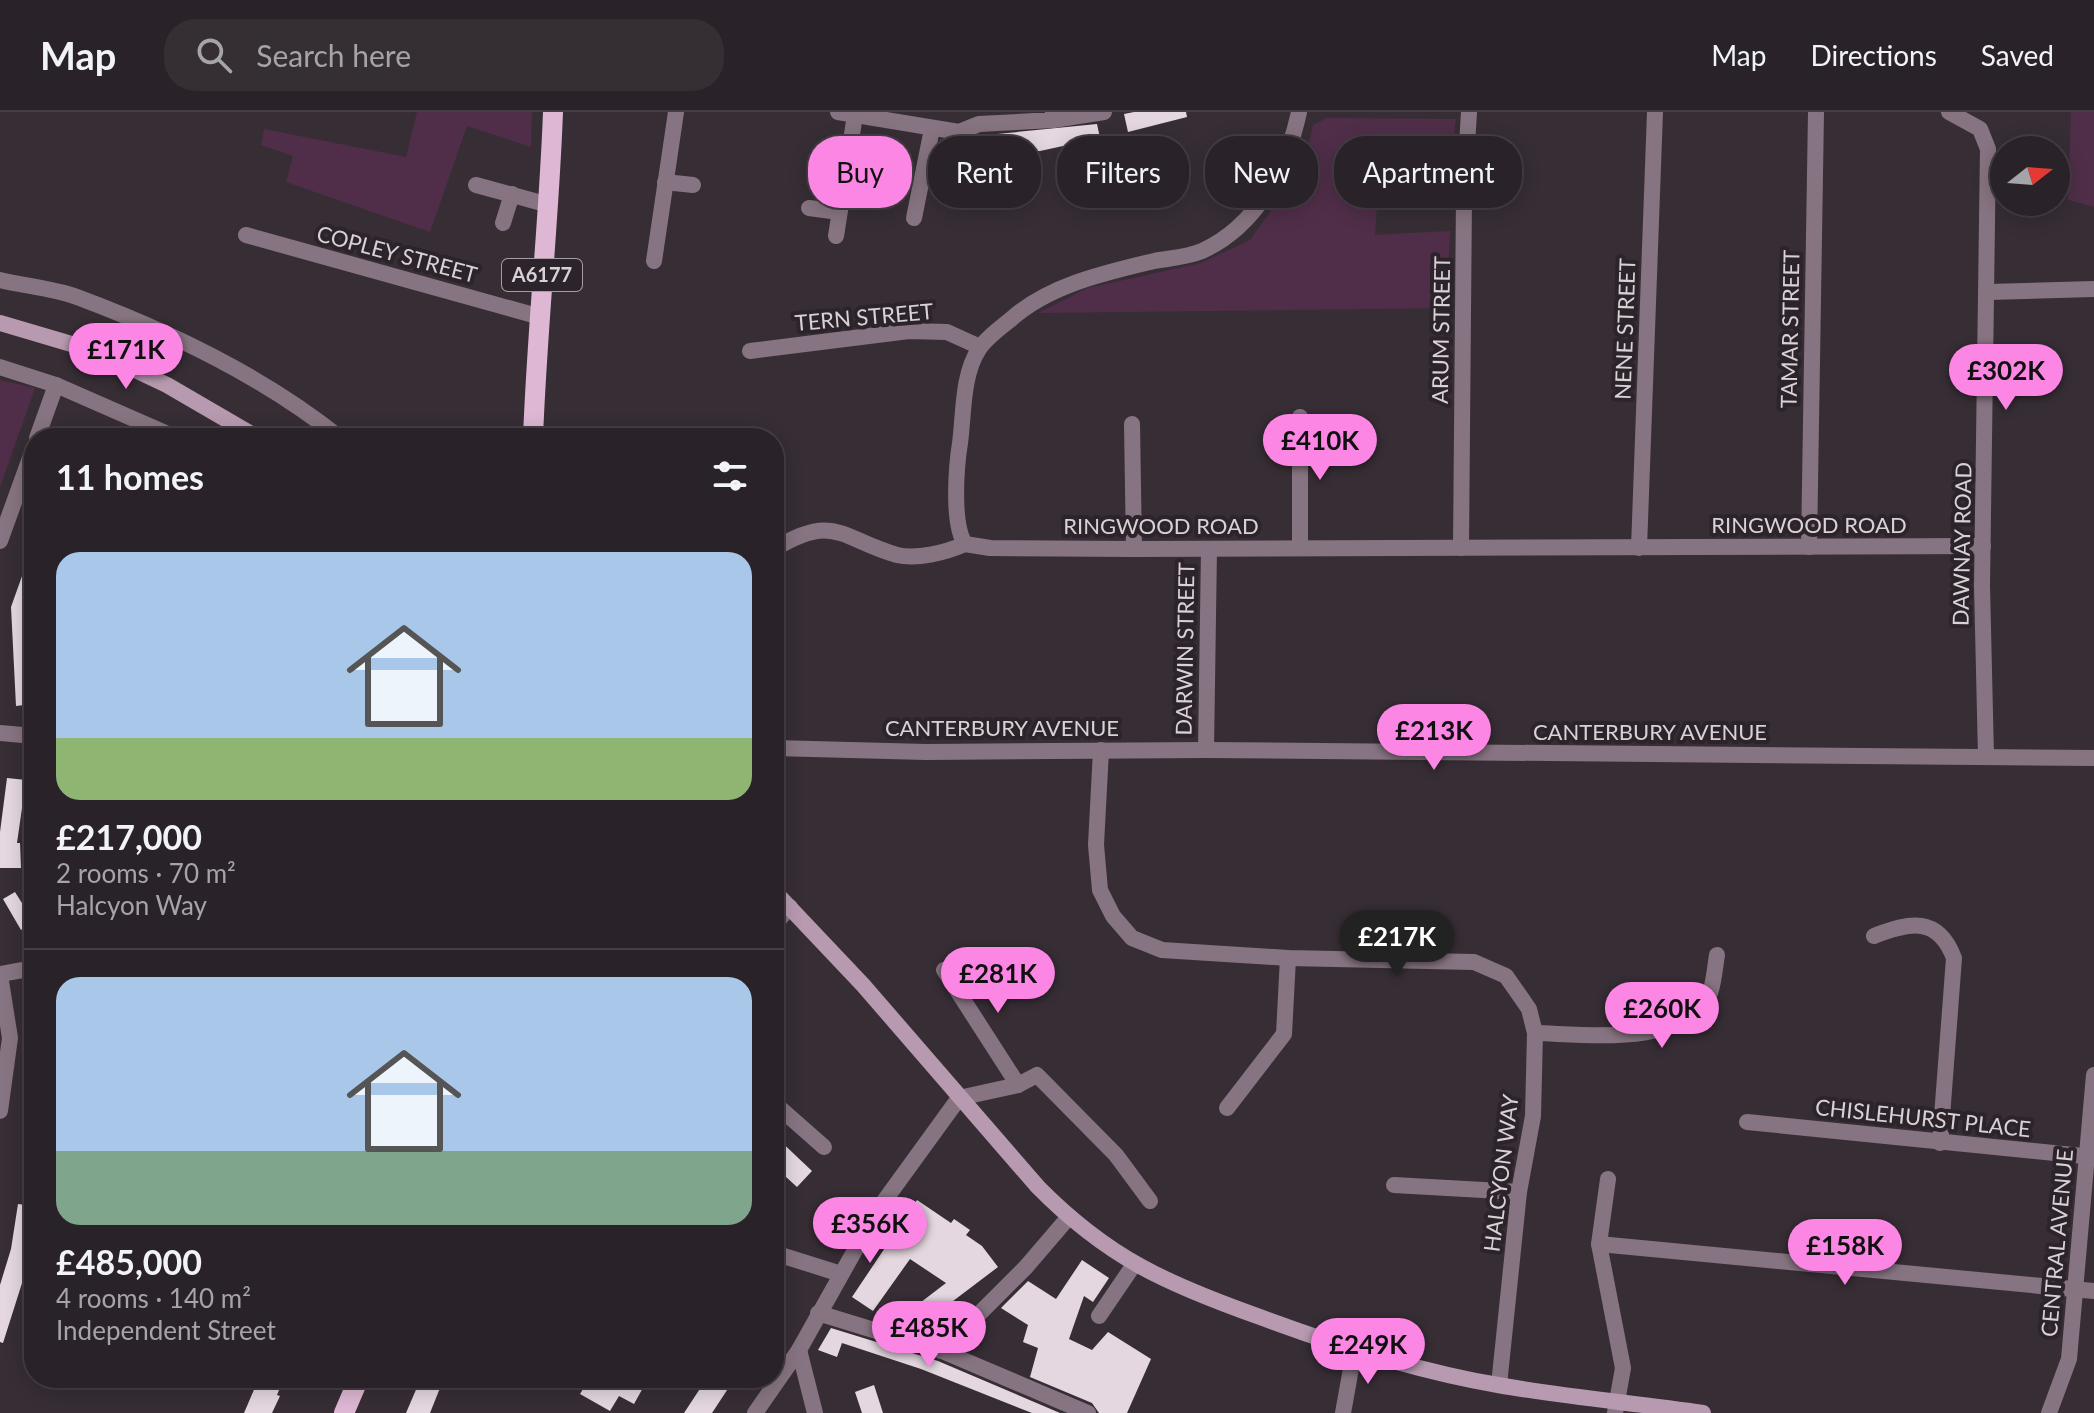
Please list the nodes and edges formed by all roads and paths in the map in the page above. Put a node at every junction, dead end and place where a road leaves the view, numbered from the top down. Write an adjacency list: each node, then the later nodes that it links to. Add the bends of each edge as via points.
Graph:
1 (553, 112): 16 (main road, A6177)
2 (676, 112): 12 (street)
3 (1104, 112): 10 (street)
4 (1299, 112): 29 (street, via 1292,144 1274,179 1235,232 1200,252 1078,281 1027,304)
5 (1469, 112): 47 (street, ARUM STREET)
6 (1655, 112): 48 (street, NENE STREET)
7 (1816, 112): 46 (street, TAMAR STREET)
8 (1949, 112): 26 (street, DAWNAY ROAD, via 1980,129 1988,149)
9 (846, 114): 11 (street); 18 (street)
10 (1053, 116): 11 (street, via 979,124 959,132)
11 (932, 129): 19 (street)
12 (665, 182): 14 (street); 23 (street)
13 (476, 185): 15 (street)
14 (693, 185)
15 (512, 194): 16 (street); 20 (street)
16 (549, 205): 27 (main road, A6177)
17 (809, 208): 18 (street)
18 (839, 212): 22 (street)
19 (914, 218)
20 (503, 223)
21 (246, 235): 27 (street, COPLEY STREET)
22 (836, 236)
23 (654, 261)
24 (0, 280): 38 (street, via 75,296 164,334 249,375)
25 (2094, 289): 26 (street)
26 (1988, 292): 44 (street, DAWNAY ROAD)
27 (537, 316): 39 (main road, A6177)
28 (0, 323): 37 (street, via 95,351)
29 (980, 347): 30 (street, TERN STREET, via 947,332 909,331); 43 (street, via 968,373 957,465 959,535)
30 (750, 351)
31 (0, 367): 32 (street)
32 (56, 385): 35 (street); 36 (street)
33 (1300, 417): 45 (street)
34 (1132, 424): 49 (street)
35 (41, 428)
36 (154, 428)
37 (241, 428)
38 (327, 428)
39 (533, 428)
40 (24, 475): 41 (street)
41 (0, 541)
42 (784, 544): 43 (street, RINGWOOD ROAD, via 811,531 841,530 901,556)
43 (965, 544): 49 (street, RINGWOOD ROAD)
44 (1983, 546): 46 (street, RINGWOOD ROAD); 56 (street, DAWNAY ROAD)
45 (1300, 547): 47 (street, RINGWOOD ROAD); 50 (street, RINGWOOD ROAD)
46 (1809, 547): 48 (street, RINGWOOD ROAD)
47 (1461, 548): 48 (street, RINGWOOD ROAD)
48 (1639, 548)
49 (1134, 549): 50 (street, RINGWOOD ROAD)
50 (1209, 549): 55 (street, DARWIN STREET)
51 (0, 733): 52 (street)
52 (24, 735)
53 (784, 748): 54 (street, CANTERBURY AVENUE)
54 (1101, 750): 55 (street, CANTERBURY AVENUE); 63 (street, HALCYON WAY, via 1096,845 1100,890 1132,938 1162,950)
55 (1206, 750): 56 (street, CANTERBURY AVENUE)
56 (1986, 756): 57 (street, CANTERBURY AVENUE)
57 (2094, 758)
58 (784, 901): 59 (street)
59 (790, 907): 60 (street); 70 (street)
60 (784, 914)
61 (1874, 936): 75 (street, via 1895,928 1930,927 1947,939 1954,958)
62 (1717, 955): 67 (street, via 1710,994 1666,1029)
63 (1288, 958): 67 (street, HALCYON WAY, via 1474,962 1506,976 1529,1009); 71 (street, via 1284,1034)
64 (24, 970): 66 (street)
65 (944, 970): 69 (street)
66 (0, 975): 72 (street, via 10,1038)
67 (1535, 1033): 80 (street, HALCYON WAY, via 1533,1116)
68 (2094, 1075): 77 (street, CENTRAL AVENUE)
69 (1018, 1085): 70 (street); 81 (street, via 1037,1075 1116,1155)
70 (959, 1098): 82 (street); 86 (street, via 877,1211)
71 (1227, 1108)
72 (0, 1111)
73 (784, 1112): 76 (street)
74 (1747, 1122): 75 (street, CHISLEHURST PLACE)
75 (1940, 1143): 77 (street, CHISLEHURST PLACE)
76 (824, 1147)
77 (2091, 1157): 87 (street, CENTRAL AVENUE)
78 (1608, 1179): 83 (street)
79 (1394, 1185): 80 (street)
80 (1519, 1192): 95 (street, HALCYON WAY)
81 (1150, 1201)
82 (1068, 1218): 85 (street); 92 (street)
83 (1599, 1244): 87 (street); 98 (street, via 1623,1368)
84 (784, 1256): 86 (street)
85 (1133, 1266): 90 (street); 93 (street)
86 (841, 1274): 89 (street)
87 (2075, 1289): 88 (street); 105 (street, CENTRAL AVENUE, via 2069,1359)
88 (2094, 1291)
89 (818, 1313): 91 (street); 92 (street)
90 (1099, 1316)
91 (799, 1350): 94 (street); 101 (street)
92 (942, 1351): 102 (street)
93 (1354, 1352): 95 (street); 103 (street)
94 (784, 1371)
95 (1499, 1385): 98 (street)
96 (355, 1388): 99 (main road)
97 (772, 1388): 100 (street)
98 (1616, 1406): 104 (street)
99 (344, 1413)
100 (755, 1413)
101 (815, 1413)
102 (1088, 1413)
103 (1343, 1413)
104 (1703, 1413)
105 (2049, 1413)

